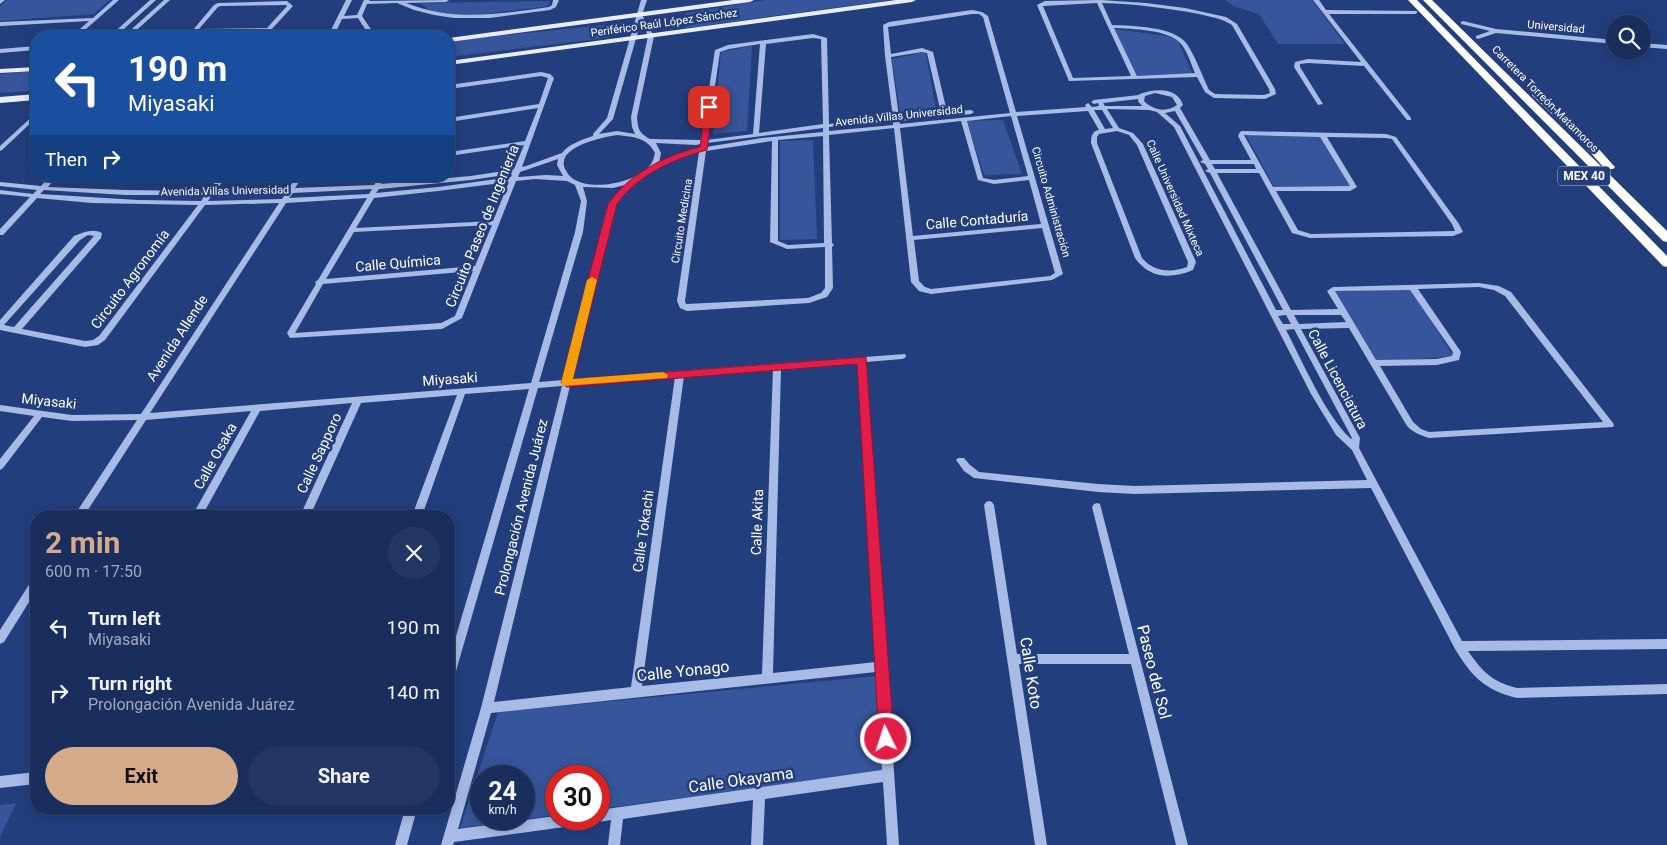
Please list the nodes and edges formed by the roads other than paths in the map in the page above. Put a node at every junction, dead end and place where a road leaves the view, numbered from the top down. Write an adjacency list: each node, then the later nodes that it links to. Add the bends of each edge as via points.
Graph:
1 (116, 0): 24 (street)
2 (153, 0): 31 (street)
3 (167, 0): 32 (street)
4 (349, 0): 25 (street)
5 (446, 0): 17 (street)
6 (556, 0): 17 (street, via 550,8 466,18 428,14)
7 (644, 0): 22 (street)
8 (750, 0): 19 (main road, Periférico Raúl López Sánchez)
9 (912, 0): 37 (main road, Periférico Raúl López Sánchez)
10 (1098, 0): 29 (street); 55 (street, via 1187,10 1231,21 1273,94 1265,97 1214,96); 58 (street, via 1045,2 1040,5 1069,78)
11 (1316, 0): 20 (street)
12 (1403, 0): 21 (highway)
13 (1412, 0): 120 (highway, MEX 40)
14 (1427, 0): 113 (highway, Carretera Torreón-Matamoros / MEX 40)
15 (1440, 0): 27 (highway)
16 (367, 1): 17 (street); 23 (street)
17 (396, 1)
18 (264, 2): 33 (street, via 220,4); 34 (street, via 287,3 290,6)
19 (681, 10): 22 (main road, Periférico Raúl López Sánchez); 37 (main road, via 672,20 675,26)
20 (1325, 12): 21 (street); 52 (street)
21 (1414, 12): 120 (highway, via 1524,127)
22 (640, 15): 26 (main road, Periférico Raúl López Sánchez); 39 (street); 42 (street)
23 (360, 16): 25 (street); 36 (street)
24 (95, 18): 28 (street); 30 (street)
25 (340, 18): 35 (street)
26 (600, 21): 41 (main road, Periférico Raúl López Sánchez); 44 (main road, via 618,28 616,36)
27 (1463, 23): 38 (street, Universidad); 40 (highway)
28 (0, 24)
29 (1110, 26): 55 (street, via 1176,36 1184,44); 58 (street)
30 (82, 30)
31 (120, 30)
32 (134, 30)
33 (197, 30)
34 (268, 30)
35 (334, 30)
36 (369, 30)
37 (689, 31): 39 (main road, Periférico Raúl López Sánchez)
38 (1496, 31): 40 (street, Universidad); 43 (street, Universidad)
39 (651, 36): 42 (main road, Periférico Raúl López Sánchez); 83 (street, via 634,117)
40 (1478, 37): 113 (highway, via 1601,158 1615,176)
41 (455, 39)
42 (632, 39): 44 (main road, Periférico Raúl López Sánchez); 82 (street, via 610,119)
43 (1606, 41)
44 (604, 42): 51 (main road, Periférico Raúl López Sánchez)
45 (763, 42): 76 (street, Circuito Medicina, via 813,36 824,38); 81 (street); 87 (street, Circuito Medicina, via 717,51)
46 (1651, 46): 47 (street)
47 (1667, 47)
48 (30, 48): 49 (street)
49 (0, 51)
50 (888, 56): 68 (street, Circuito Administración, via 885,28 889,24 980,13 985,16); 70 (street, via 922,50 930,52); 75 (street, Circuito Administración)
51 (455, 63)
52 (1367, 64): 63 (street, via 1297,63); 73 (street)
53 (30, 69): 54 (main road)
54 (0, 71)
55 (1198, 74): 56 (street)
56 (1158, 77): 58 (street); 59 (street)
57 (455, 86): 64 (street, Circuito Paseo de Ingeniería, via 545,74 551,78)
58 (1142, 86): 59 (street); 62 (street, Avenida Villas Universidad); 66 (street, via 1140,100)
59 (1165, 92): 67 (street, Calle Licenciatura, via 1177,98 1180,105)
60 (30, 98): 61 (main road)
61 (0, 100)
62 (1101, 104): 65 (street, Avenida Villas Universidad); 66 (street, Avenida Villas Universidad); 77 (street, Calle Universidad Mixteca)
63 (1320, 104)
64 (542, 105): 71 (street); 86 (street, Circuito Paseo de Ingeniería)
65 (1089, 105): 68 (street, Avenida Villas Universidad); 78 (street)
66 (1150, 108): 69 (street, Avenida Villas Universidad)
67 (1177, 109): 69 (street); 92 (street, Calle Licenciatura)
68 (1014, 111): 70 (street, Avenida Villas Universidad); 72 (street, Avenida Villas Universidad); 99 (street, Circuito Administración)
69 (1159, 111): 91 (street, Calle Licenciatura, via 1177,126)
70 (944, 114): 75 (street, Avenida Villas Universidad)
71 (455, 119)
72 (963, 119): 75 (street, Avenida Villas Universidad); 99 (street, via 980,178 994,182)
73 (1409, 119)
74 (30, 121): 88 (street)
75 (896, 122): 76 (street, Avenida Villas Universidad); 79 (street, Avenida Villas Universidad); 126 (street, Circuito Administración)
76 (825, 126): 79 (street, Circuito Medicina); 81 (street, Avenida Villas Universidad)
77 (1117, 129): 78 (street); 78 (street, Calle Universidad Mixteca, via 1130,134 1140,144 1192,262 1190,268 1168,273 1150,270 1142,263 1094,143 1095,134)
78 (1102, 130)
79 (825, 134): 84 (street, Avenida Villas Universidad); 128 (street, Circuito Medicina)
80 (1322, 134): 93 (street, via 1243,133 1241,136); 112 (street, via 1354,187); 112 (street, via 1394,138 1459,232 1302,235 1295,231)
81 (756, 135): 87 (street, Avenida Villas Universidad)
82 (592, 137): 83 (street, via 617,133); 90 (street, Avenida Villas Universidad, via 579,142)
83 (640, 137): 85 (street)
84 (775, 139): 87 (street, Avenida Villas Universidad); 128 (street, via 774,242 787,247)
85 (650, 141): 87 (street, Avenida Villas Universidad); 94 (street, via 658,153)
86 (528, 143): 89 (street); 98 (street, Circuito Paseo de Ingeniería)
87 (704, 145): 94 (street, Avenida Villas Universidad); 128 (street, Circuito Medicina, via 681,300 683,306 692,308 818,298 829,288)
88 (0, 149)
89 (455, 153)
90 (565, 154): 98 (street, Avenida Villas Universidad); 101 (street, via 561,165)
91 (1196, 162): 92 (street); 95 (street, Calle Licenciatura)
92 (1208, 162): 93 (street); 96 (street, Calle Licenciatura)
93 (1256, 162): 97 (street)
94 (654, 167): 107 (street, Avenida Villas Universidad)
95 (1200, 171): 96 (street); 134 (street, Calle Licenciatura)
96 (1212, 171): 97 (street); 135 (street, Calle Licenciatura)
97 (1261, 171): 112 (street)
98 (515, 175): 100 (street, Avenida Villas Universidad); 101 (street, Avenida Villas Universidad); 117 (street, Avenida Villas Universidad); 122 (street, Circuito Paseo de Ingeniería)
99 (1032, 178): 123 (street, Circuito Administración)
100 (455, 179)
101 (569, 179): 108 (street)
102 (48, 182): 111 (street)
103 (218, 182): 116 (street, Circuito Agronomía)
104 (296, 182): 114 (street, Avenida Allende)
105 (379, 182): 110 (street, Circuito Paseo de Ingeniería)
106 (425, 182): 110 (street, Avenida Villas Universidad)
107 (632, 182): 108 (street, via 608,187); 146 (street, Prolongación Avenida Juárez, via 609,211)
108 (578, 183): 147 (street, Prolongación Avenida Juárez, via 584,208)
109 (0, 184): 111 (street, Avenida Villas Universidad)
110 (376, 187): 114 (street, Avenida Villas Universidad); 117 (street, Circuito Paseo de Ingeniería)
111 (42, 188): 116 (street, Avenida Villas Universidad, via 92,192); 118 (street)
112 (1271, 189)
113 (1619, 189): 127 (highway, Carretera Torreón-Matamoros / MEX 40)
114 (290, 191): 116 (street, Avenida Villas Universidad); 119 (street, Avenida Allende)
115 (0, 192): 118 (street, Avenida Villas Universidad)
116 (210, 193): 121 (street, Circuito Agronomía)
117 (371, 196): 119 (street, Avenida Villas Universidad); 124 (street, Circuito Paseo de Ingeniería)
118 (34, 197): 121 (street, Avenida Villas Universidad); 125 (street)
119 (284, 200): 121 (street, Avenida Villas Universidad); 153 (street, Avenida Allende)
120 (1608, 201): 129 (highway, MEX 40)
121 (204, 202): 140 (street, Circuito Agronomía, via 102,338 85,344)
122 (496, 223): 124 (street); 130 (street, Circuito Paseo de Ingeniería)
123 (1046, 226): 126 (street, Calle Contaduría); 126 (street, Circuito Administración, via 1059,270 1057,277 930,292 916,282)
124 (351, 230): 131 (street, Circuito Paseo de Ingeniería)
125 (0, 232)
126 (910, 238)
127 (1667, 238)
128 (830, 245)
129 (1667, 263)
130 (479, 268): 131 (street, Calle Química); 131 (street, Circuito Paseo de Ingeniería, via 458,318 442,326 293,336 291,333)
131 (319, 282)
132 (1413, 288): 133 (street, via 1331,290); 143 (street, via 1457,352 1456,358 1437,362); 143 (street, via 1479,285 1508,294 1610,425 1429,435 1410,424)
133 (1343, 312): 135 (street); 136 (street)
134 (1273, 313): 135 (street); 139 (street, Calle Licenciatura)
135 (1289, 313): 138 (street, Calle Licenciatura)
136 (1351, 325): 138 (street); 143 (street)
137 (0, 326): 140 (street, Circuito Agronomía); 140 (street, via 77,238 87,233 98,233)
138 (1296, 326): 139 (street); 154 (street, Calle Licenciatura, via 1356,438)
139 (1280, 327): 154 (street, Calle Licenciatura, via 1328,416 1339,433)
140 (16, 330)
141 (902, 356): 142 (street, Miyasaki)
142 (862, 360): 144 (street, Miyasaki); 171 (street)
143 (1374, 363)
144 (777, 366): 145 (street, Miyasaki); 172 (street, Calle Akita)
145 (680, 374): 146 (street, Miyasaki); 174 (street, Calle Tokachi)
146 (567, 383): 147 (street, Miyasaki); 175 (street, Prolongación Avenida Juárez)
147 (532, 387): 148 (street, Miyasaki); 168 (street, Prolongación Avenida Juárez)
148 (462, 392): 149 (street, Miyasaki); 163 (street)
149 (358, 400): 151 (street, Miyasaki); 162 (street, Calle Sapporo)
150 (0, 408): 152 (street, Miyasaki)
151 (257, 408): 153 (street, Miyasaki); 161 (street, Calle Osaka)
152 (39, 415): 153 (street, Miyasaki); 156 (street)
153 (142, 417): 160 (street, Avenida Allende)
154 (1356, 448): 157 (street)
155 (961, 460): 157 (street, via 977,475 1098,488 1135,490)
156 (0, 466)
157 (1372, 484): 167 (street)
158 (989, 505): 169 (street, Calle Koto)
159 (1097, 507): 170 (street, Paseo del Sol)
160 (83, 510)
161 (200, 510)
162 (308, 510)
163 (418, 510)
164 (30, 592): 165 (street)
165 (0, 639)
166 (1667, 644): 167 (street)
167 (1459, 646): 173 (street, via 1480,676 1502,690 1516,693)
168 (455, 657)
169 (1013, 659): 170 (street); 189 (street, Calle Koto)
170 (1134, 659): 190 (street, Paseo del Sol)
171 (882, 666): 172 (street, Calle Yonago); 176 (street)
172 (766, 679): 174 (street, Calle Yonago)
173 (1667, 689)
174 (636, 692): 175 (street, Calle Yonago)
175 (488, 708): 184 (street, Prolongación Avenida Juárez)
176 (889, 775): 179 (street, Calle Okayama); 188 (street)
177 (30, 779): 178 (street)
178 (0, 782)
179 (759, 793): 180 (street, Calle Okayama); 187 (street)
180 (618, 814): 182 (street, Calle Okayama); 186 (street)
181 (409, 815): 185 (street)
182 (610, 815)
183 (545, 824): 184 (street)
184 (448, 840)
185 (401, 845)
186 (614, 845)
187 (758, 845)
188 (893, 845)
189 (1041, 845)
190 (1182, 845)

